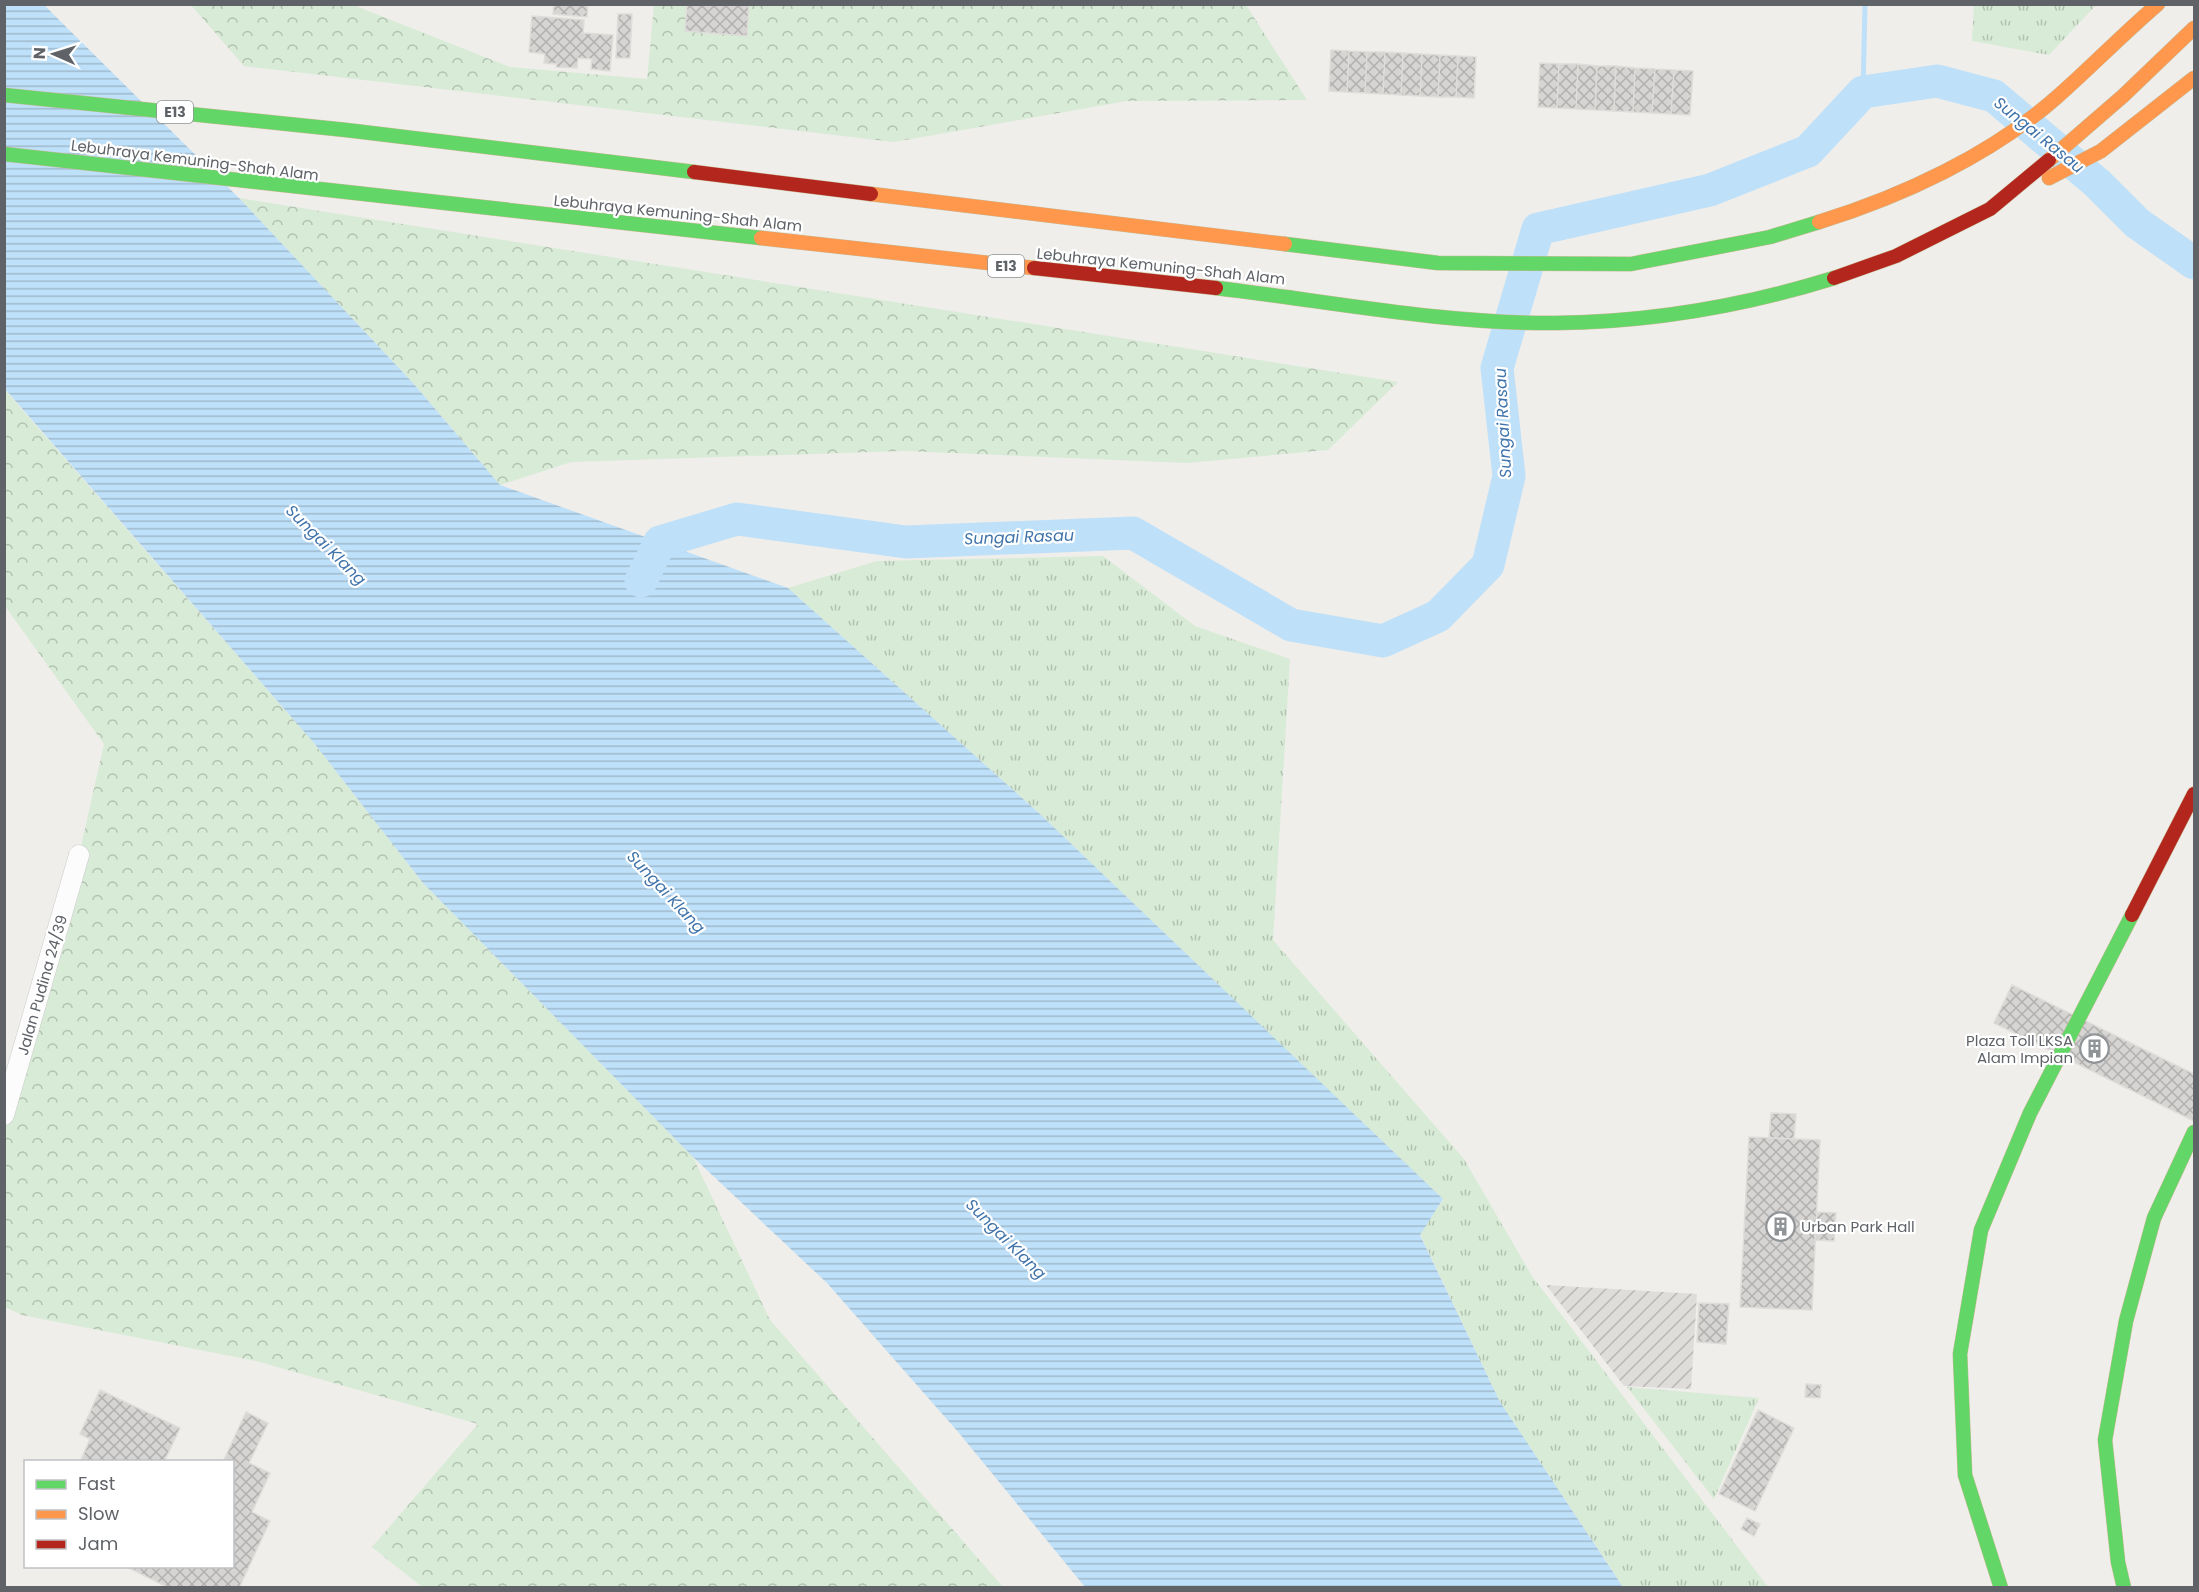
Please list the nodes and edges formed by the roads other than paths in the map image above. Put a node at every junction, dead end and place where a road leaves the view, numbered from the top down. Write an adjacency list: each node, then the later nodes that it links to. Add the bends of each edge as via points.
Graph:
1 (2158, 4): 4 (highway, E13, via 2056,98 1993,144 1923,182 1842,215 1770,237 1631,264 1438,263 346,130)
2 (2194, 28): 6 (highway, Lebuhraya Kemuning-Shah Alam / E13, via 2146,77)
3 (2194, 78): 6 (highway, via 2101,151)
4 (4, 95)
5 (4, 154): 6 (highway, Lebuhraya Kemuning-Shah Alam / E13, via 1434,316 1531,321 1651,317 1777,294 1836,278)
6 (1991, 208)
7 (2194, 794): 11 (highway, via 2030,1113 1981,1230 1960,1354 1965,1475)
8 (79, 855): 9 (street, Jalan Pudina 24/39)
9 (4, 1116)
10 (2194, 1132): 12 (highway, via 2154,1218 2126,1321 2105,1440)
11 (2001, 1587)
12 (2124, 1587)

